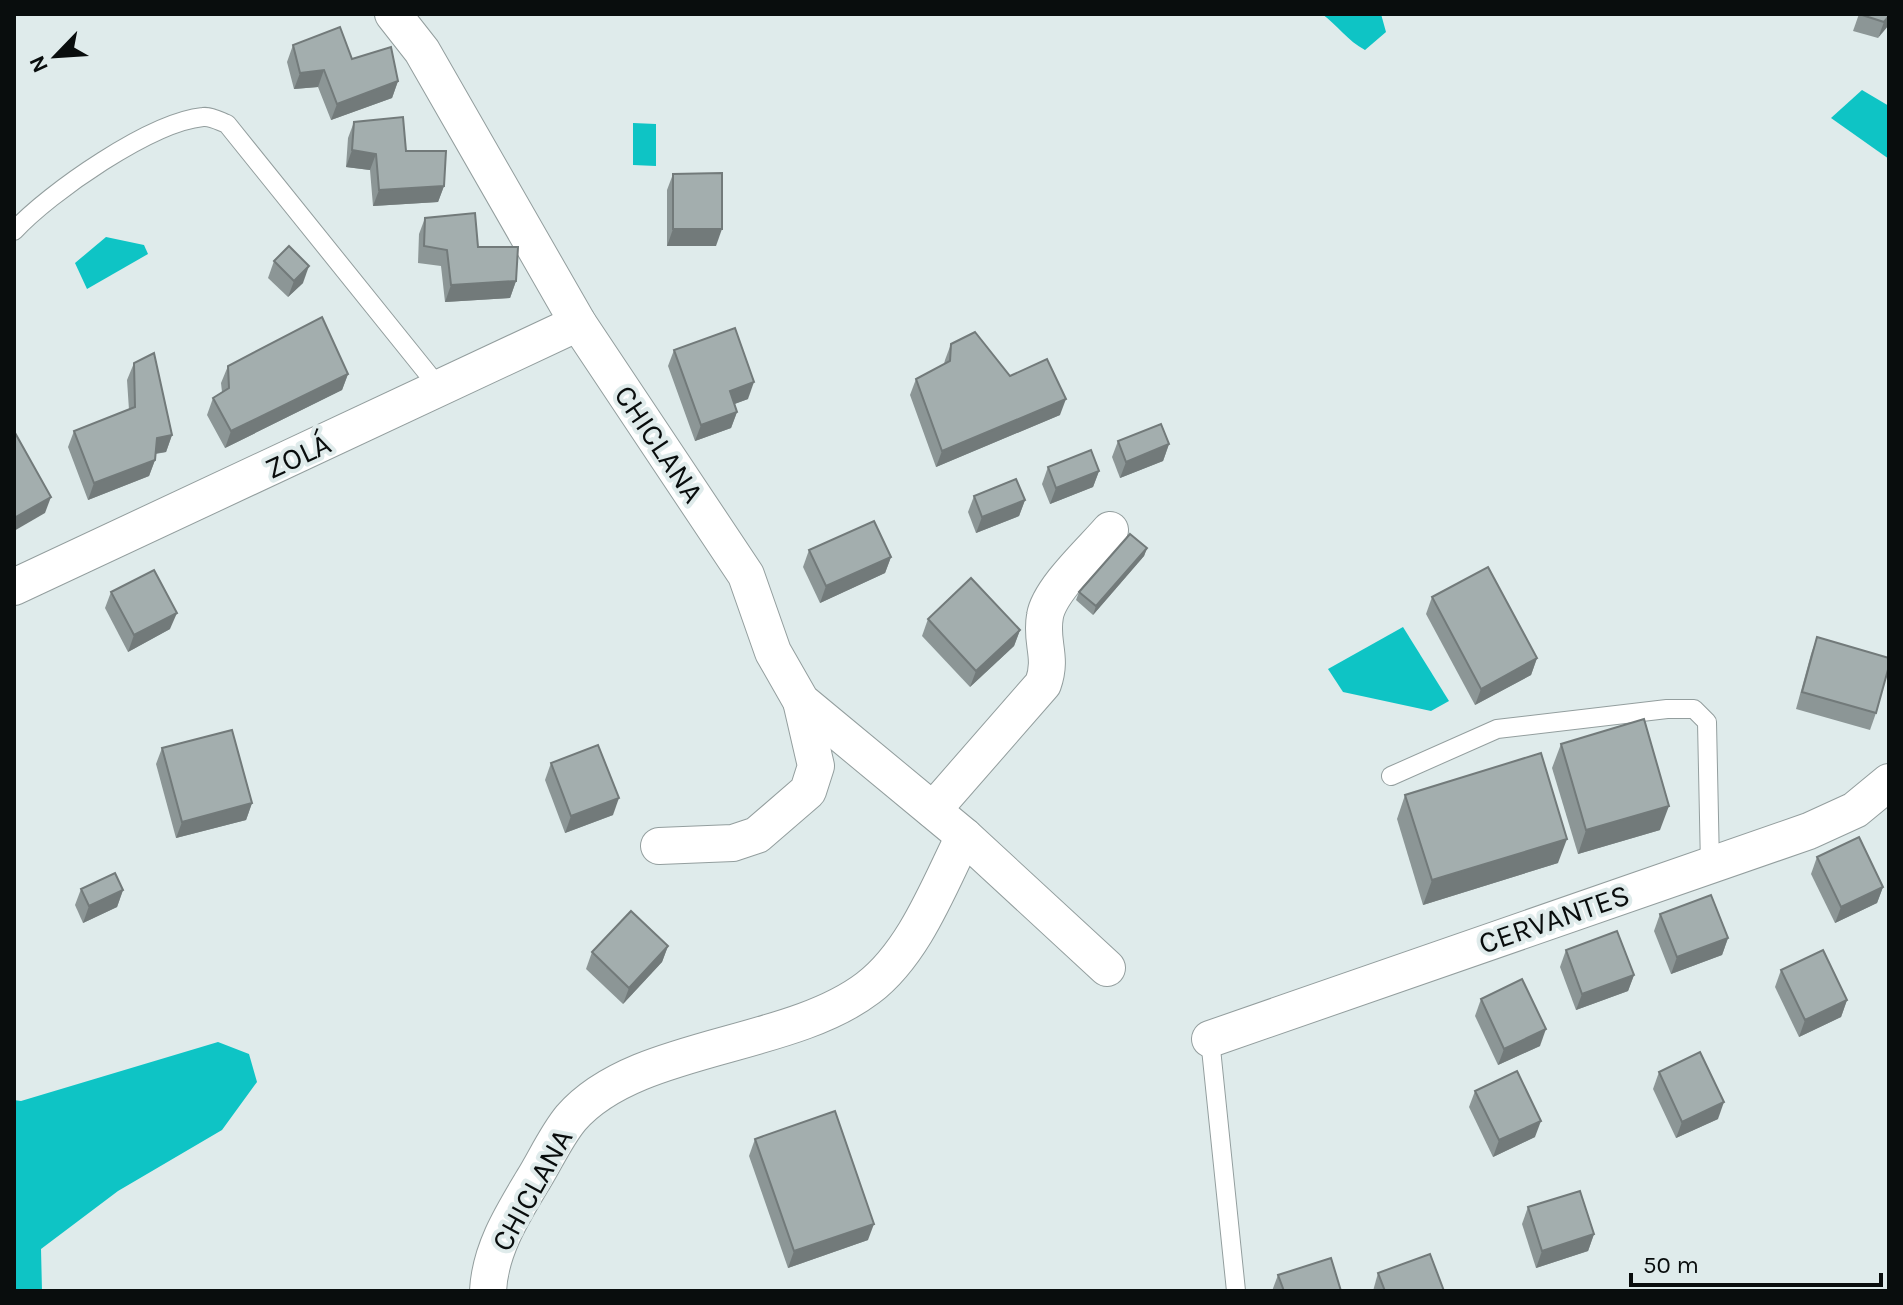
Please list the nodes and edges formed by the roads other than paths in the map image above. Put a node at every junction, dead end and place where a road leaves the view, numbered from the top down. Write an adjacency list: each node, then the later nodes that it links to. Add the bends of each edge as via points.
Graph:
1 (394, 14): 3 (street, CHICLANA, via 422,51)
2 (14, 231): 4 (lane, via 62,187 173,123 207,116 227,124)
3 (578, 323): 4 (street, ZOLÁ); 7 (street, CHICLANA, via 746,575 773,652)
4 (441, 390): 6 (street, ZOLÁ)
5 (1110, 530): 10 (street, via 1051,599 1043,638 1050,665 1043,684)
6 (15, 586)
7 (801, 701): 10 (street, CHICLANA); 12 (street, via 816,766 808,791 757,835 733,843)
8 (1391, 776): 13 (lane, via 1497,729 1694,709 1707,722)
9 (1889, 782): 13 (street, CERVANTES, via 1855,810)
10 (933, 810): 11 (street, CHICLANA)
11 (964, 836): 14 (street, CHICLANA); 16 (street, CHICLANA, via 904,948 870,987 827,1013 637,1074 602,1092 571,1119 510,1218 489,1270)
12 (659, 846)
13 (1710, 865): 15 (street, CERVANTES)
14 (1107, 968)
15 (1210, 1039): 17 (lane)
16 (488, 1291)
17 (1236, 1291)

